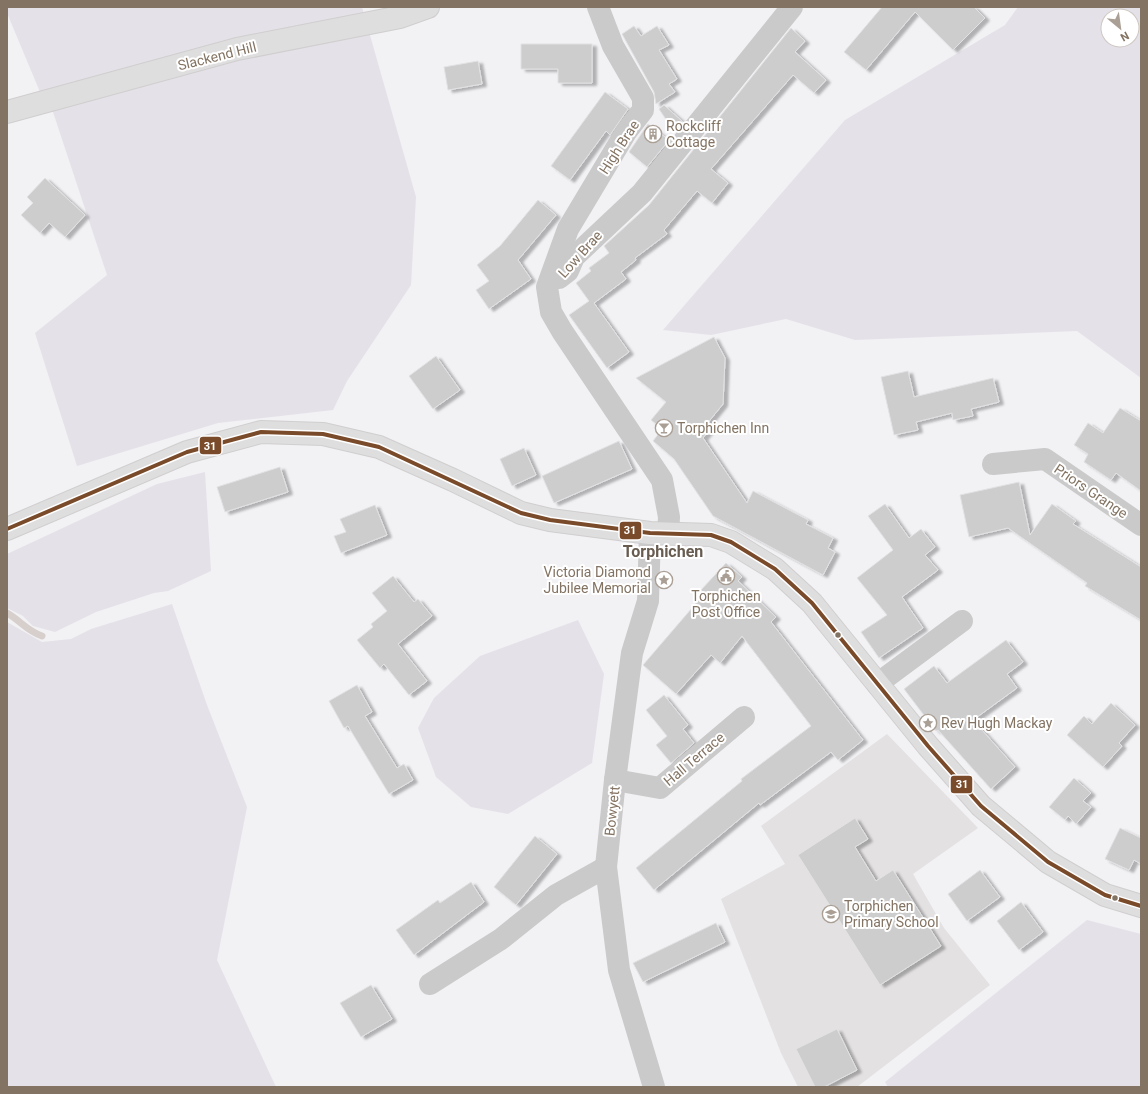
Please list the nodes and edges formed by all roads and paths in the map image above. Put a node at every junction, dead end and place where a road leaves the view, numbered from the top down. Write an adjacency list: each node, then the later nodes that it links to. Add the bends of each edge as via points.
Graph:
1 (428, 7): 4 (main road, Slackend Hill, via 400,17 237,49)
2 (598, 7): 5 (street, High Brae, via 613,46 643,98 644,110 626,132 568,229)
3 (792, 7): 5 (street, Low Brae, via 642,193 574,257 568,271)
4 (7, 112)
5 (547, 287): 9 (street, Low Brae, via 551,312 662,480 669,517)
6 (993, 464): 7 (street, Priors Grange, via 1045,459)
7 (1141, 525)
8 (7, 529): 9 (main road, via 187,452 261,432 323,434 379,447 521,513 550,520)
9 (659, 533): 11 (main road, via 711,535 731,542 775,569 812,603); 13 (street, Bowyett, via 648,601 632,653)
10 (962, 621): 11 (street)
11 (877, 684): 15 (main road, via 980,806 1048,862 1105,895)
12 (744, 717): 13 (street, Hall Terrace, via 660,788)
13 (615, 780): 14 (street, Bowyett)
14 (606, 867): 16 (street, via 556,895 501,939); 17 (street, Bowyett, via 619,970)
15 (1141, 906)
16 (430, 984)
17 (654, 1087)

